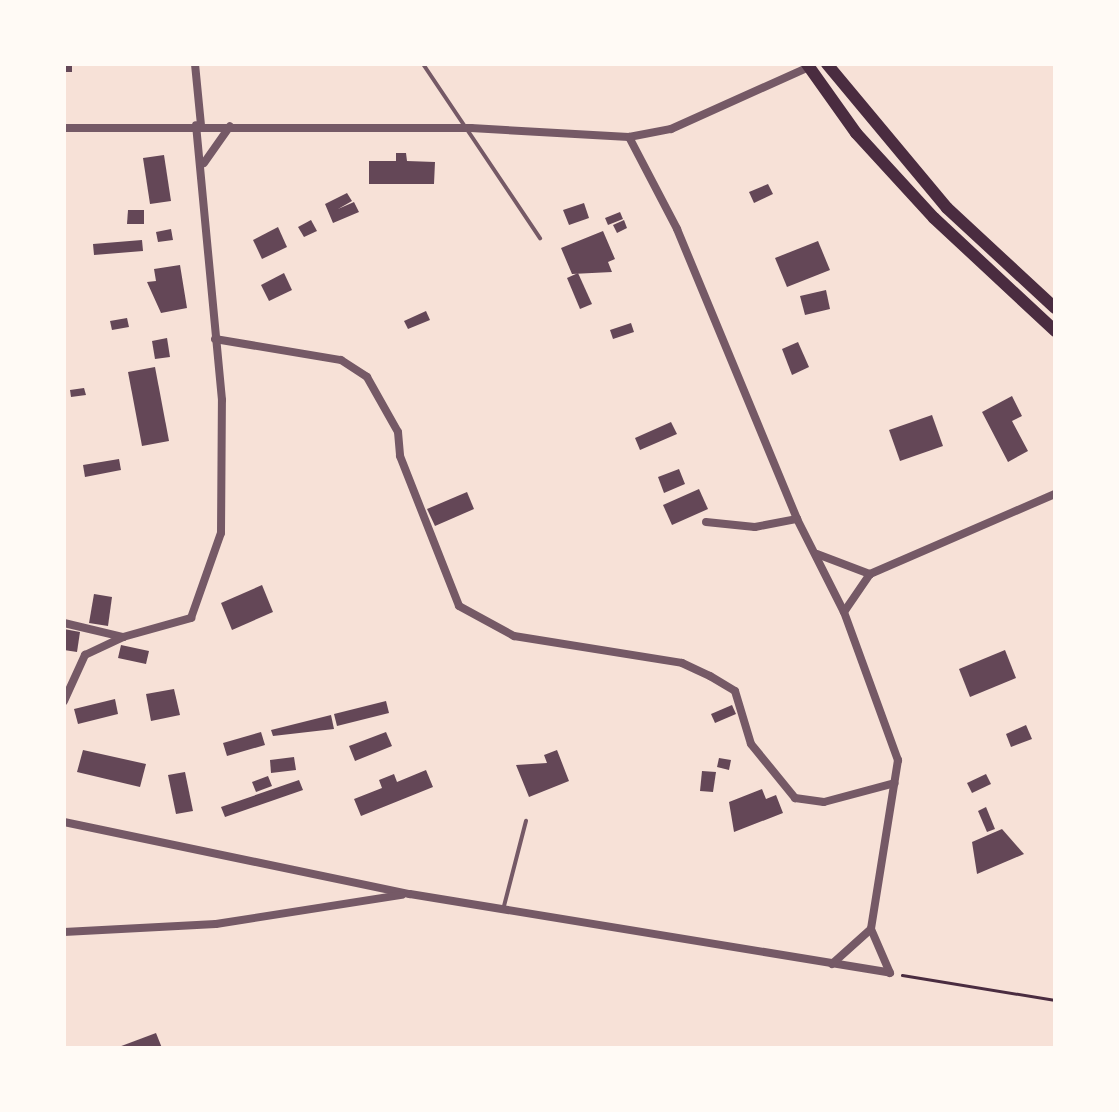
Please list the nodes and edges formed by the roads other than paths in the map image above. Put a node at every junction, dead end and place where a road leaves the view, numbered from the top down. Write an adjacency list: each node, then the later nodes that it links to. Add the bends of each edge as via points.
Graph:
1 (195, 64): 5 (street)
2 (423, 64): 8 (lane)
3 (827, 64): 12 (main road, via 947,208)
4 (808, 66): 9 (street, via 671,129); 13 (main road, via 856,133 934,218)
5 (198, 125): 6 (street); 7 (street); 10 (street)
6 (230, 126): 8 (street); 10 (street)
7 (64, 128)
8 (471, 128): 9 (street); 11 (lane)
9 (629, 137): 16 (street, via 677,229)
10 (204, 163): 14 (street)
11 (540, 238)
12 (1055, 308)
13 (1055, 331)
14 (215, 339): 22 (street, via 221,533 191,618); 24 (street, via 341,360 367,377 398,432 400,456 459,606 514,636 682,663 710,676 735,691 751,744 795,798 824,802)
15 (1055, 494): 19 (street)
16 (797, 519): 17 (street, via 755,527); 18 (street)
17 (706, 522)
18 (817, 554): 19 (street); 20 (street)
19 (870, 574): 20 (street)
20 (844, 612): 24 (street, via 898,760)
21 (64, 623): 22 (street)
22 (123, 637): 23 (street, via 85,655)
23 (64, 701)
24 (895, 783): 29 (street)
25 (526, 821): 28 (lane)
26 (64, 822): 27 (street)
27 (410, 894): 28 (street); 30 (street, via 216,924)
28 (504, 906): 31 (street)
29 (871, 929): 31 (street); 31 (street, via 890,973)
30 (64, 932)
31 (832, 964)

